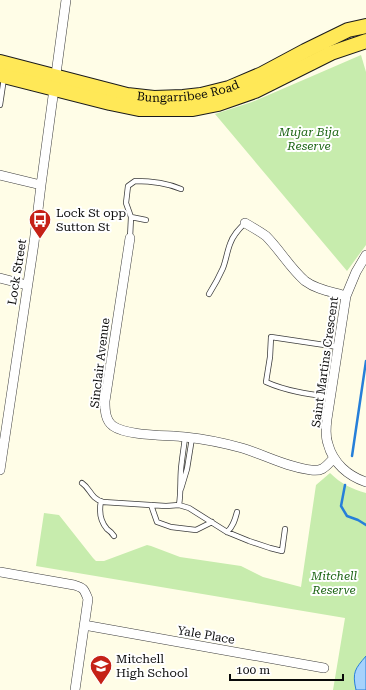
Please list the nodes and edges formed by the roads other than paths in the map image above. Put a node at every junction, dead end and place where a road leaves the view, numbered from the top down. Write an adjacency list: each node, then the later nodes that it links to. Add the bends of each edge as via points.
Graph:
1 (66, 0): 6 (street, Lock Street)
2 (366, 26): 6 (main road, Bungarribee Road, via 348,30 229,88 201,95 154,98)
3 (366, 41): 6 (main road, Bungarribee Road, via 331,53 255,91 218,104 193,109 139,109 110,103)
4 (0, 62): 6 (main road, Bungarribee Road)
5 (2, 76): 6 (main road, Bungarribee Road); 7 (lane)
6 (54, 83): 9 (street, Lock Street)
7 (0, 105)
8 (0, 175): 9 (street)
9 (41, 185): 17 (street, Lock Street)
10 (181, 189): 11 (lane, via 135,181 128,186 126,203)
11 (131, 218): 12 (lane); 14 (lane)
12 (146, 220)
13 (245, 223): 18 (lane, via 229,244 224,267); 19 (street, via 266,236 306,281)
14 (130, 238): 23 (street, Sinclair Avenue, via 105,401 106,416 113,426 125,431)
15 (366, 255): 19 (street, Saint Martins Crescent)
16 (0, 278): 17 (street)
17 (27, 285): 22 (street, Lock Street)
18 (209, 294)
19 (346, 296): 20 (street, Saint Martins Crescent)
20 (338, 347): 21 (street, Saint Martins Crescent); 21 (lane, via 271,337 266,382 311,395)
21 (330, 397): 24 (street, Saint Martins Crescent, via 326,431)
22 (4, 420): 25 (street, Lock Street)
23 (188, 437): 24 (street, Sinclair Avenue, via 242,448 286,465 313,470 324,469); 30 (lane, via 187,469)
24 (334, 458): 27 (street, Saint Martins Crescent, via 351,476)
25 (0, 470)
26 (82, 482): 28 (lane, via 94,498)
27 (366, 482)
28 (100, 501): 29 (lane); 35 (lane, via 103,522)
29 (151, 505): 30 (lane); 32 (lane, via 157,522 165,525 196,530)
30 (179, 505): 32 (lane, via 190,508)
31 (237, 512): 34 (lane)
32 (212, 522): 34 (lane)
33 (285, 529): 34 (lane, via 282,551)
34 (227, 532)
35 (114, 536)
36 (0, 572): 37 (street, via 74,584 83,588 88,599)
37 (84, 625): 38 (street, Yale Place); 39 (street)
38 (324, 668)
39 (75, 690)

